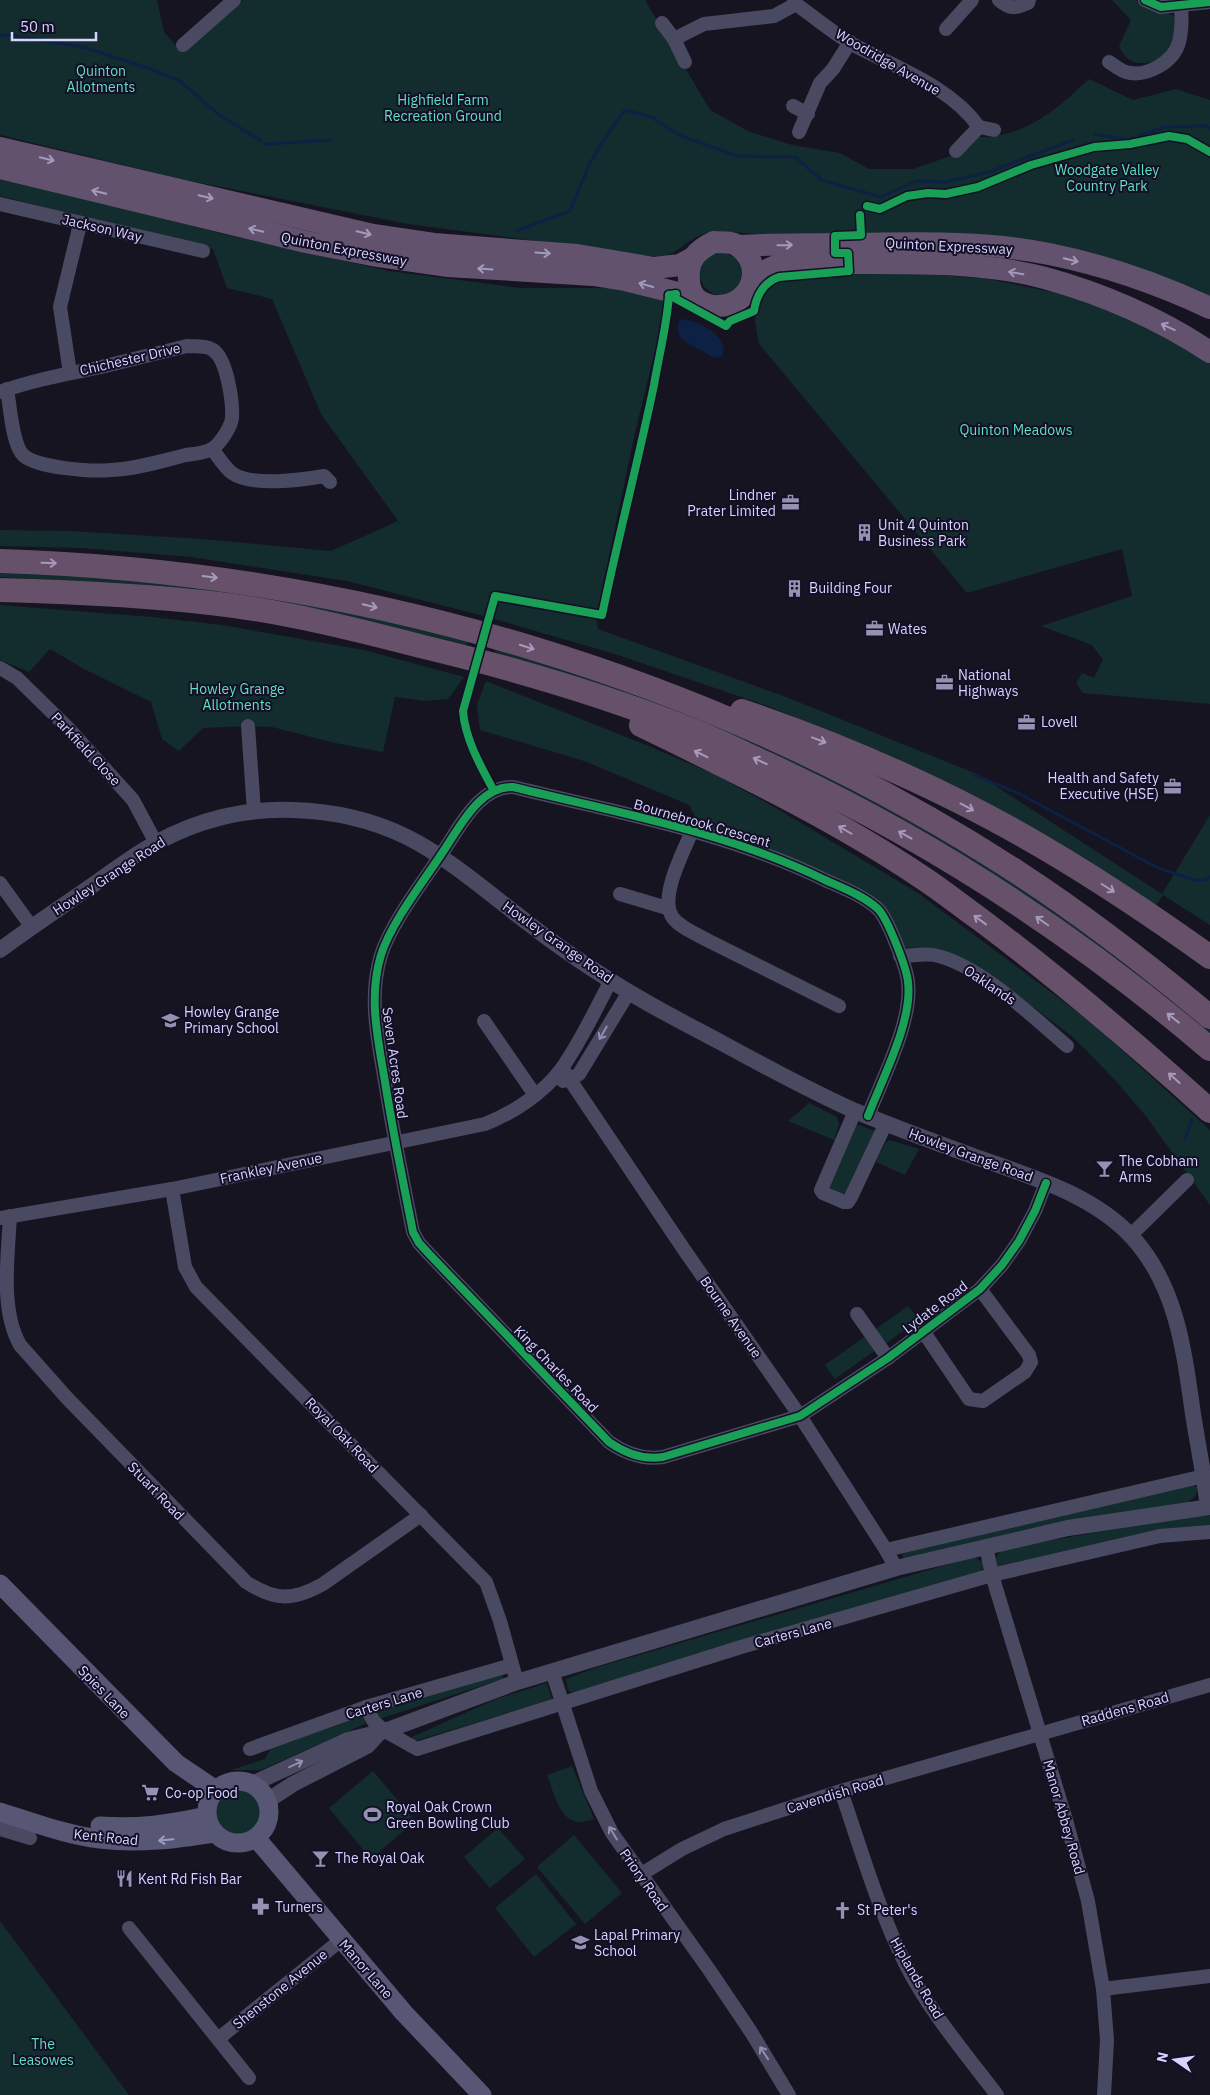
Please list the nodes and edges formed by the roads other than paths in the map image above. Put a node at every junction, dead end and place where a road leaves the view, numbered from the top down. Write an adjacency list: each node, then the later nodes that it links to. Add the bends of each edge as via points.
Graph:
1 (234, 0): 13 (street)
2 (972, 0): 10 (street)
3 (999, 0): 4 (street, via 1016,9)
4 (1029, 0)
5 (1145, 0): 8 (street, via 1161,7)
6 (795, 2): 11 (street, via 774,16 704,24); 12 (street, Woodridge Avenue)
7 (1210, 2): 8 (street)
8 (1180, 6): 15 (street, via 1179,44 1160,68 1127,72)
9 (662, 23): 11 (street)
10 (946, 29)
11 (674, 39): 14 (street)
12 (850, 42): 17 (street, via 820,83); 18 (street, Woodridge Avenue, via 947,96)
13 (183, 45)
14 (685, 62)
15 (1109, 62)
16 (793, 106): 17 (street)
17 (808, 114): 20 (street)
18 (979, 127): 19 (street); 22 (street)
19 (994, 130)
20 (799, 132)
21 (0, 148): 28 (highway, Quinton Expressway, one-way to 28, via 373,235 434,244 577,255 654,268 680,265)
22 (956, 151)
23 (0, 168): 30 (highway, Quinton Expressway, one-way to 23, via 593,275 448,266 372,255 296,240)
24 (0, 204): 25 (street, Jackson Way)
25 (80, 224): 27 (street, Jackson Way); 33 (street, via 60,307)
26 (739, 246): 28 (highway, via 714,242 700,249); 29 (highway, via 752,266); 31 (highway, Quinton Expressway, one-way to 31, via 898,243 1011,248 1117,271)
27 (203, 251)
28 (691, 259): 30 (highway, via 688,272)
29 (753, 281): 30 (highway, via 746,295 728,306 713,307); 32 (highway, Quinton Expressway, one-way to 29, via 1183,334 1106,298 1044,278 998,270 900,263 791,263 770,268)
30 (694, 297)
31 (1210, 308)
32 (1210, 352)
33 (70, 373): 34 (street, Chichester Drive); 35 (street, Chichester Drive, via 187,346 214,350 223,363 232,420)
34 (3, 390): 35 (street, Chichester Drive, via 16,442 30,461 54,467 111,470)
35 (212, 449): 36 (street, via 232,473 248,478 289,482 324,476)
36 (330, 482)
37 (0, 561): 41 (highway, one-way to 41, via 78,564 212,577 346,600 470,629)
38 (0, 590): 40 (highway, via 76,592 220,604 343,626)
39 (0, 668): 45 (street, Parkfield Close, via 17,678 68,728 133,800)
40 (556, 683): 60 (highway, one-way to 40, via 1074,943 942,855 820,788 696,731); 63 (highway, one-way to 40, via 1044,967 923,878 777,792)
41 (645, 685): 53 (highway, one-way to 53, via 774,722 878,763 937,791 1045,848 1142,909); 57 (highway, via 836,769 953,832 1088,920)
42 (248, 726): 43 (street)
43 (254, 811): 45 (street, Howley Grange Road, via 215,819); 46 (street, Howley Grange Road, via 323,812 367,821 403,834)
44 (692, 830): 46 (street, Bournebrook Crescent, via 504,787 483,799); 49 (street, via 676,870); 52 (street, Bournebrook Crescent, via 771,855 858,896 884,917)
45 (156, 843): 50 (street, Howley Grange Road)
46 (441, 856): 54 (street, Howley Grange Road, via 532,927); 66 (street, Seven Acres Road, via 391,932 381,954 375,983 373,1010)
47 (0, 883): 50 (street)
48 (620, 894): 49 (street)
49 (667, 908): 56 (street, via 673,918 687,929)
50 (31, 926): 51 (street, Howley Grange Road)
51 (0, 950)
52 (900, 956): 59 (street, Oaklands, via 932,955 949,959 1004,992); 64 (street, Bournebrook Crescent, via 908,983 908,1006 902,1029)
53 (1210, 957)
54 (611, 980): 55 (street, Howley Grange Road); 61 (street, Frankley Avenue)
55 (629, 992): 61 (street, Frankley Avenue, one-way to 61, via 579,1074); 64 (street, Howley Grange Road, via 762,1065)
56 (839, 1006)
57 (1210, 1017)
58 (484, 1022): 62 (street)
59 (1066, 1046)
60 (1210, 1049)
61 (567, 1073): 62 (street, Frankley Avenue); 76 (street, Bourne Avenue)
62 (534, 1095): 66 (street, Frankley Avenue, via 503,1117 485,1124)
63 (1210, 1111)
64 (862, 1113): 65 (street, Howley Grange Road); 65 (street, via 822,1190 844,1202 851,1197)
65 (886, 1123): 68 (street, Howley Grange Road)
66 (394, 1142): 69 (street, Frankley Avenue); 76 (street, King Charles Road, via 419,1243 609,1442 638,1456 663,1457)
67 (1187, 1180): 71 (street)
68 (1046, 1183): 71 (street, Howley Grange Road, via 1090,1203); 72 (street, Lydate Road, via 1019,1241)
69 (172, 1189): 70 (street, Frankley Avenue); 79 (street, Royal Oak Road, via 185,1267 196,1288)
70 (5, 1217): 79 (street, Stuart Road, via 7,1306 14,1335 20,1345 80,1412 246,1582 277,1596 310,1592)
71 (1131, 1235): 77 (street, Howley Grange Road, via 1157,1270 1175,1311)
72 (980, 1289): 74 (street, Lydate Road); 74 (street, Lydate Road, via 1029,1355 1030,1362 1025,1372 983,1401 970,1399)
73 (857, 1314): 75 (street)
74 (923, 1331): 75 (street, Lydate Road)
75 (888, 1358): 76 (street, Lydate Road)
76 (800, 1416): 82 (street, Bourne Avenue)
77 (1204, 1476): 78 (street, Howley Grange Road); 82 (street)
78 (1209, 1507): 81 (street, Carters Lane, via 1068,1528)
79 (420, 1515): 86 (street, Royal Oak Road, via 486,1582)
80 (1210, 1532): 84 (street, Carters Lane, via 1160,1536)
81 (986, 1546): 83 (street, Carters Lane); 84 (street, Manor Abbey Road)
82 (886, 1550): 83 (street, Bourne Avenue)
83 (896, 1568): 87 (street, Carters Lane)
84 (992, 1575): 90 (street, Carters Lane, via 741,1647); 93 (street, Manor Abbey Road)
85 (0, 1584): 96 (main road, Spies Lane, via 176,1763)
86 (512, 1665): 88 (street, Royal Oak Road); 91 (street, Carters Lane)
87 (552, 1671): 88 (street, Carters Lane); 90 (street, Priory Road)
88 (516, 1682): 92 (street, Carters Lane)
89 (1210, 1684): 93 (street, Raddens Road)
90 (562, 1703): 92 (street, Carters Lane, via 417,1749); 105 (street, Priory Road, one-way to 90, via 612,1833 591,1791)
91 (366, 1707): 92 (street); 94 (street, Carters Lane)
92 (382, 1732): 95 (street, Carters Lane, one-way to 92, via 348,1740); 99 (street, Carters Lane, via 367,1746)
93 (1039, 1734): 97 (street, Cavendish Road); 109 (street, Manor Abbey Road, via 1088,1901)
94 (257, 1751)
95 (252, 1784): 96 (main road, via 234,1781); 99 (main road)
96 (216, 1790): 101 (main road, via 208,1804)
97 (841, 1791): 105 (street, Cavendish Road, via 724,1829); 114 (street, Hiplands Road, via 886,1920 906,1964 947,2030)
98 (0, 1799): 101 (main road, Kent Road, via 100,1826)
99 (267, 1801): 104 (main road, via 268,1821)
100 (0, 1812): 101 (main road, Kent Road, one-way to 100, via 166,1840 126,1841 69,1833)
101 (211, 1825): 104 (main road, via 223,1840 234,1843)
102 (0, 1829): 103 (street)
103 (30, 1838)
104 (256, 1838): 107 (main road, Manor Lane)
105 (640, 1875): 113 (street, Priory Road, one-way to 105, via 710,1971)
106 (129, 1928): 110 (street)
107 (341, 1940): 110 (street, Shenstone Avenue); 112 (main road, Manor Lane, via 404,2013)
108 (1210, 1976): 109 (street)
109 (1104, 1990): 115 (street, Manor Abbey Road, via 1108,2040)
110 (218, 2039): 111 (street)
111 (249, 2078)
112 (482, 2095)
113 (790, 2095)
114 (997, 2095)
115 (1104, 2095)

